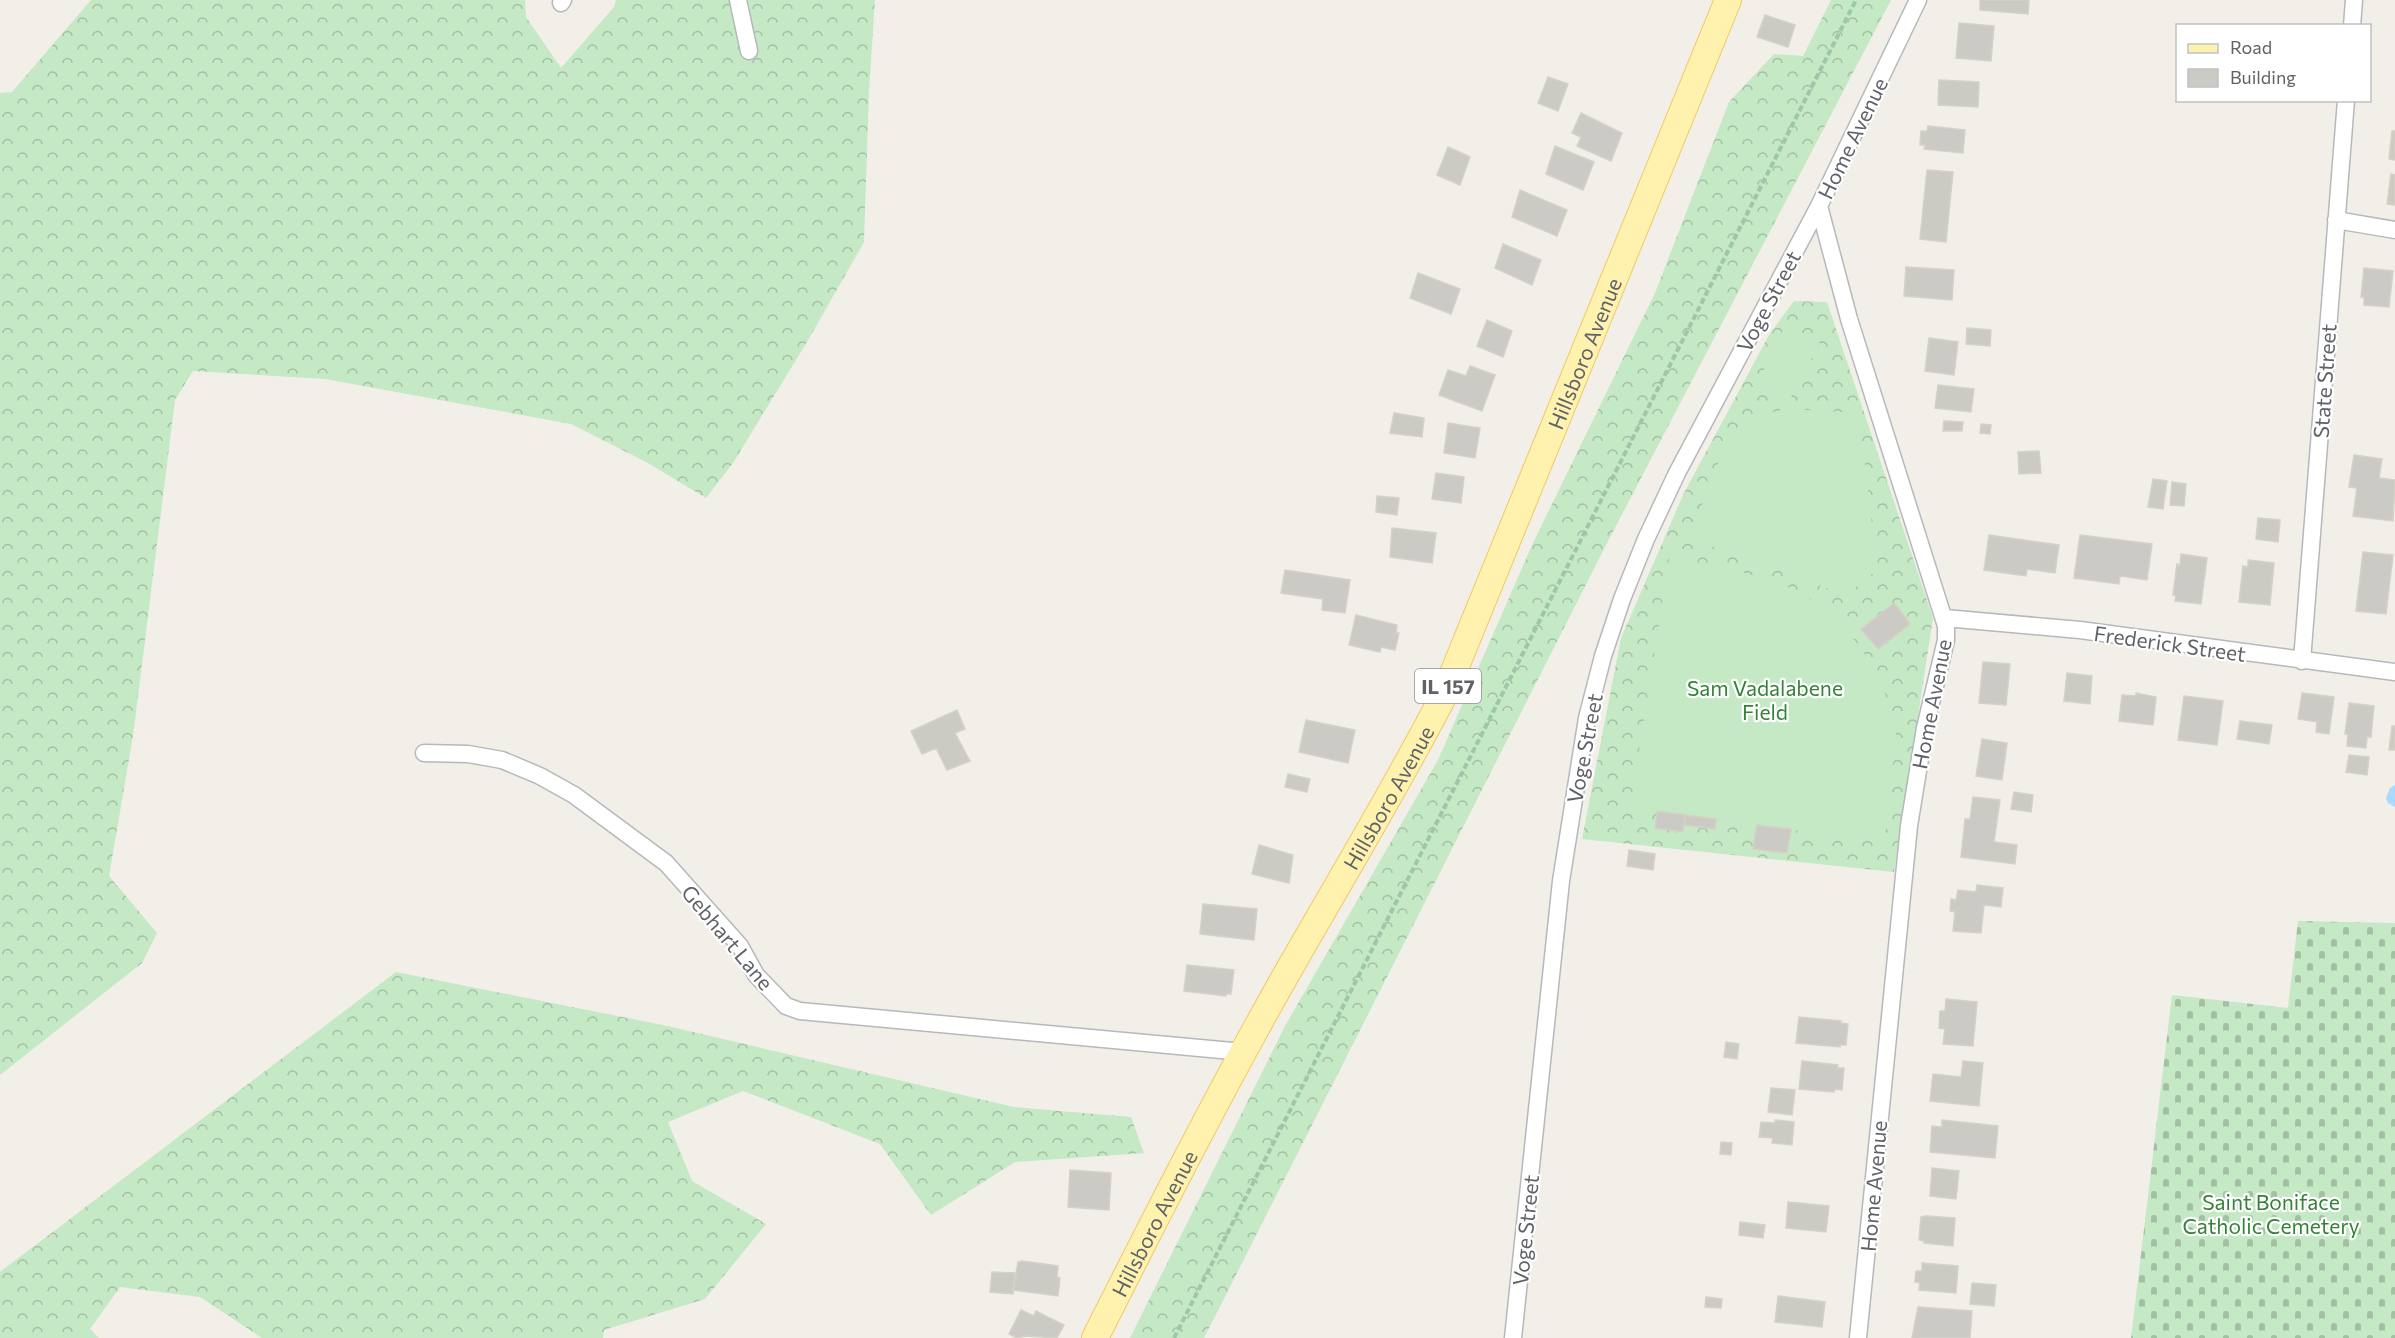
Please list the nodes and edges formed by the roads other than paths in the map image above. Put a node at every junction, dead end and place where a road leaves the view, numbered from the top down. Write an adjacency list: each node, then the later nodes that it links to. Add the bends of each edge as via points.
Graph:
1 (738, 0): 6 (street)
2 (1728, 0): 15 (main road, Hillsboro Avenue / IL 157, via 1444,693)
3 (1918, 0): 8 (street, Home Avenue)
4 (2354, 0): 5 (street)
5 (2352, 24)
6 (749, 51)
7 (2346, 102): 9 (street, State Street)
8 (1819, 206): 11 (street, Home Avenue, via 1849,319); 17 (street, Voge Street, via 1664,501 1622,599 1603,656 1586,728 1561,881)
9 (2336, 220): 10 (street); 12 (street, State Street)
10 (2395, 230)
11 (1945, 618): 12 (street, Frederick Street, via 2080,630); 18 (street, Home Avenue, via 1946,640 1925,728 1909,826)
12 (2302, 661): 13 (street, Frederick Street)
13 (2395, 672)
14 (424, 753): 15 (street, Gebhart Lane, via 502,760 574,795 666,863 728,931 756,975 786,1006 800,1011)
15 (1244, 1052): 16 (main road, Hillsboro Avenue / IL 157)
16 (1095, 1338)
17 (1513, 1338)
18 (1858, 1338)

